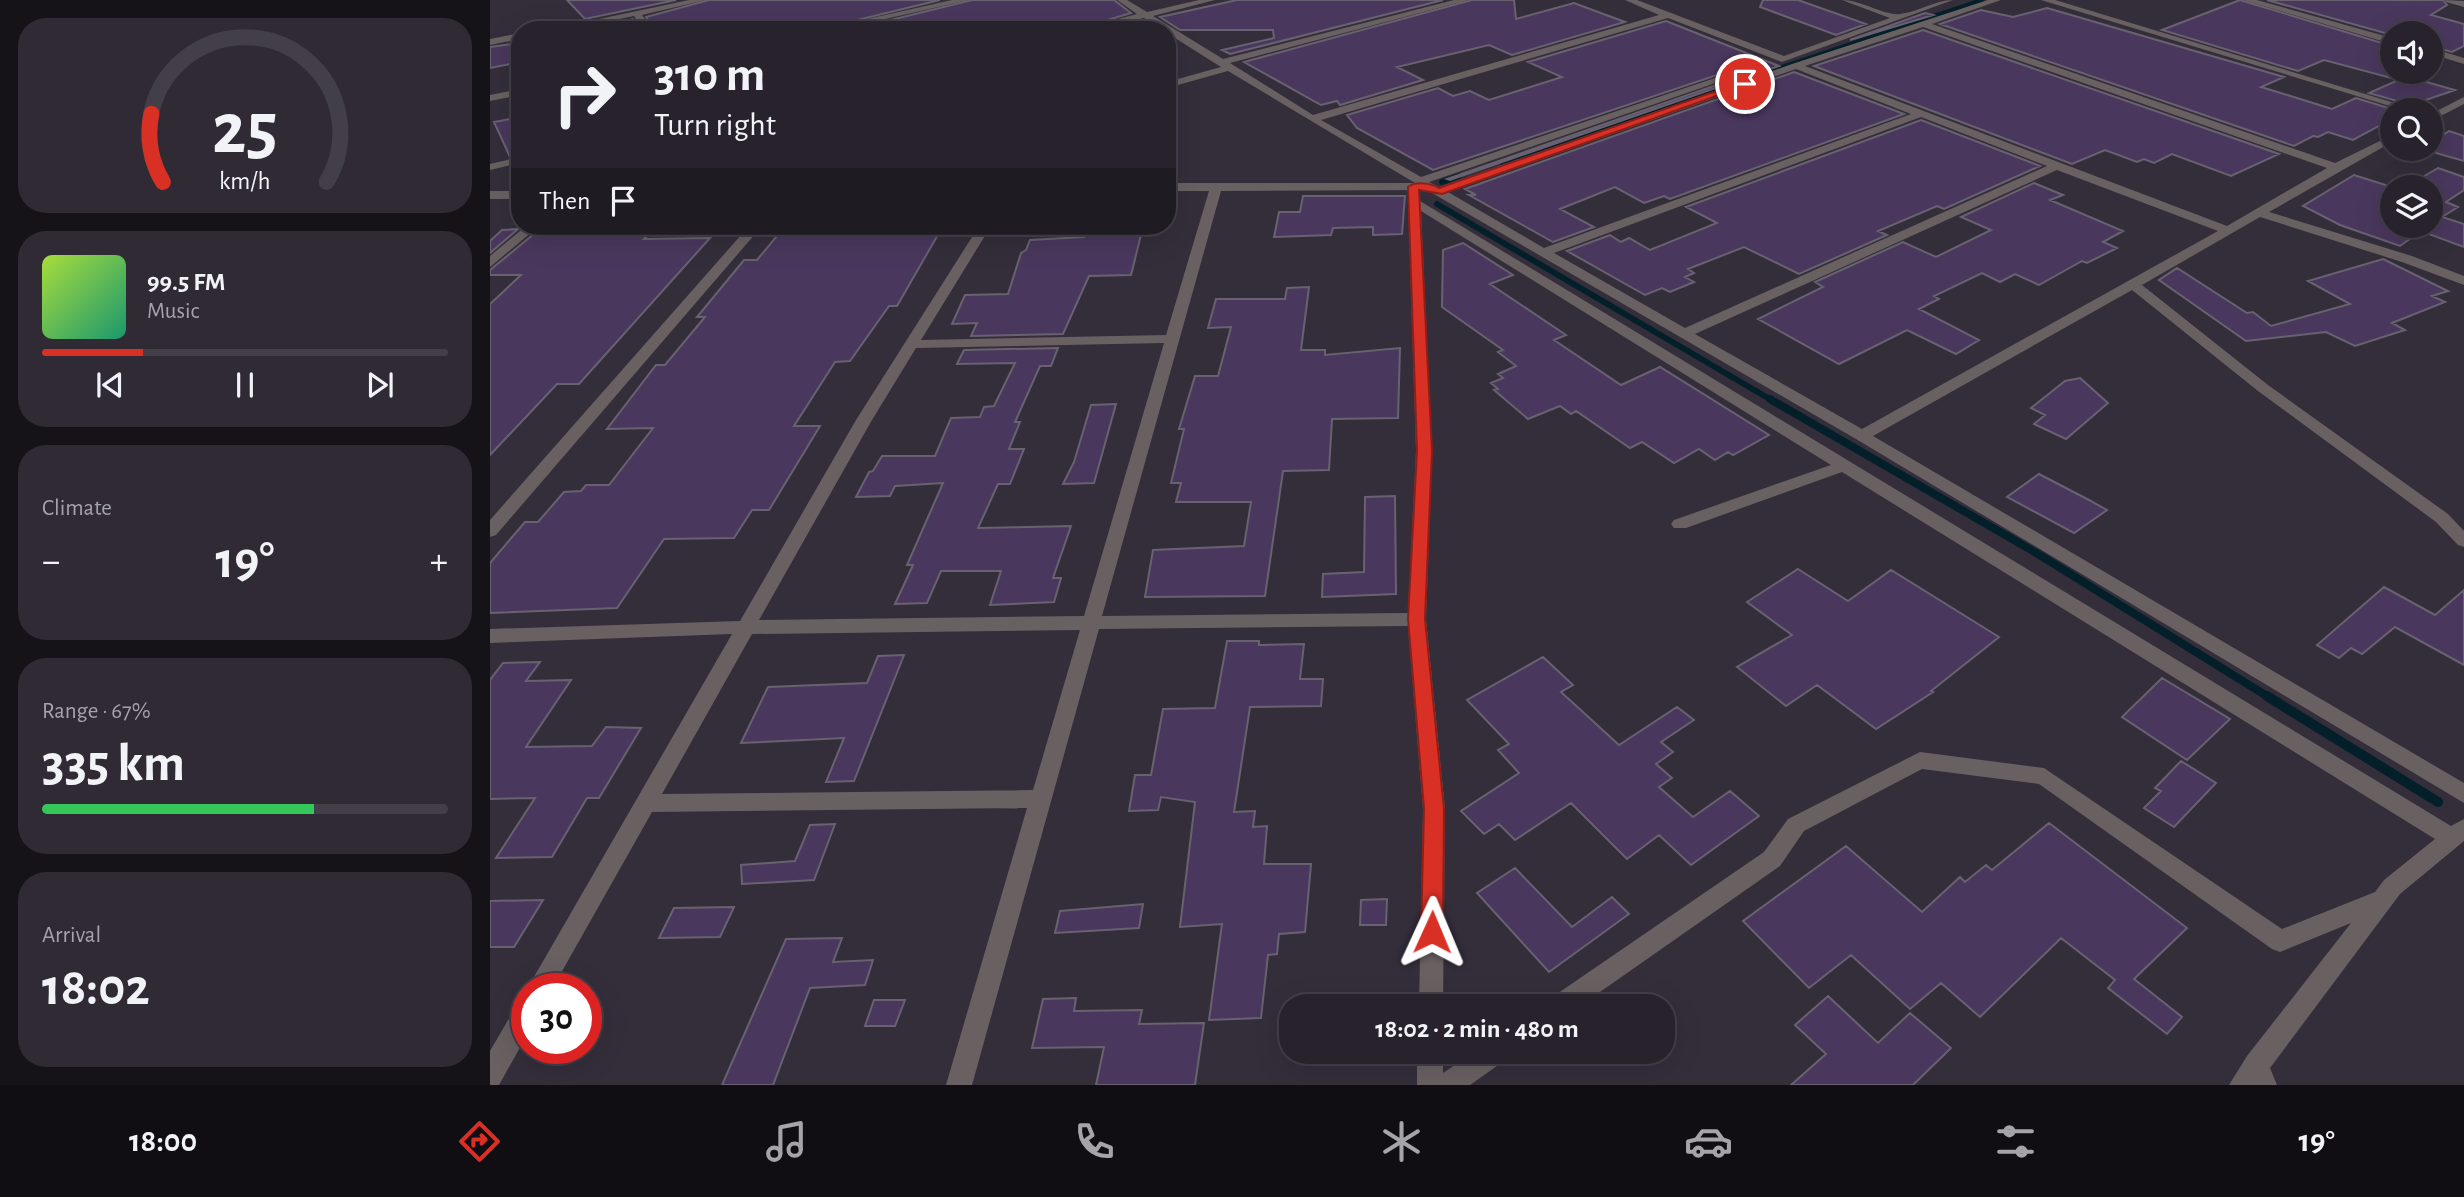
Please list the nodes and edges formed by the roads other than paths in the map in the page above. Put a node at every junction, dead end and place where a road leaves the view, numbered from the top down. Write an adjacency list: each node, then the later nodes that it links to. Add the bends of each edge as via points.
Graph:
1 (702, 0): 13 (street)
2 (965, 0): 21 (street)
3 (1121, 0): 16 (street)
4 (1211, 0): 16 (street)
5 (1465, 0): 32 (street)
6 (1629, 0): 17 (street)
7 (1846, 0): 18 (street)
8 (1949, 0): 18 (street)
9 (1997, 0): 24 (street)
10 (2045, 0): 37 (street)
11 (2247, 0): 27 (street)
12 (2449, 0): 14 (street)
13 (688, 1): 15 (street)
14 (2464, 4)
15 (636, 13): 19 (street); 20 (street)
16 (1145, 15): 22 (street); 23 (street)
17 (1669, 15): 30 (street); 41 (street)
18 (1896, 17): 30 (street)
19 (596, 21)
20 (642, 21)
21 (866, 21)
22 (1119, 21)
23 (1154, 21)
24 (1925, 24): 33 (street); 46 (street)
25 (1176, 35): 32 (street)
26 (511, 38): 28 (street)
27 (2380, 38)
28 (490, 42)
29 (2443, 55): 31 (street)
30 (1783, 59): 49 (street)
31 (2464, 61)
32 (1224, 66): 34 (street); 41 (street)
33 (1796, 66): 40 (street); 49 (street)
34 (1176, 82)
35 (511, 94): 36 (street)
36 (490, 98)
37 (2380, 100)
38 (2464, 100): 39 (street)
39 (2443, 111)
40 (1917, 115): 44 (street); 57 (street)
41 (1312, 118): 49 (street)
42 (2380, 144): 46 (street)
43 (511, 162): 45 (street)
44 (2056, 166): 53 (street); 61 (street)
45 (490, 167)
46 (2336, 167): 52 (street)
47 (1216, 186): 48 (street); 49 (street); 62 (street)
48 (1176, 187)
49 (1423, 190): 57 (street); 65 (street); 69 (street, via 1424,451)
50 (490, 195): 51 (street)
51 (511, 195)
52 (2259, 213): 53 (street); 59 (street)
53 (2228, 231): 60 (street)
54 (523, 235): 58 (street)
55 (748, 235): 67 (street)
56 (979, 235): 63 (street)
57 (1544, 252): 61 (street)
58 (490, 263)
59 (2464, 281)
60 (2133, 284): 64 (street); 68 (street, via 2263,388 2442,518)
61 (1683, 334): 64 (street)
62 (1174, 339): 63 (street); 70 (street)
63 (912, 344): 71 (street)
64 (1862, 436): 73 (street)
65 (1844, 466): 66 (street); 76 (street)
66 (1680, 524)
67 (490, 531)
68 (2464, 541)
69 (1417, 619): 70 (street); 79 (street, via 1434,809)
70 (1091, 624): 71 (street); 74 (street)
71 (748, 627): 72 (street); 75 (street)
72 (490, 636)
73 (2464, 794)
74 (1041, 799): 75 (street); 86 (street)
75 (646, 803): 78 (street)
76 (2458, 833): 77 (street)
77 (2383, 899): 80 (street, via 2280,941 2044,776 1920,760 1796,825 1772,859); 85 (street)
78 (549, 973)
79 (1431, 994)
80 (1577, 994)
81 (511, 1039): 84 (street)
82 (1430, 1064): 87 (street)
83 (1478, 1064): 88 (street)
84 (490, 1076)
85 (2254, 1078)
86 (959, 1085)
87 (1430, 1085)
88 (1448, 1085)

